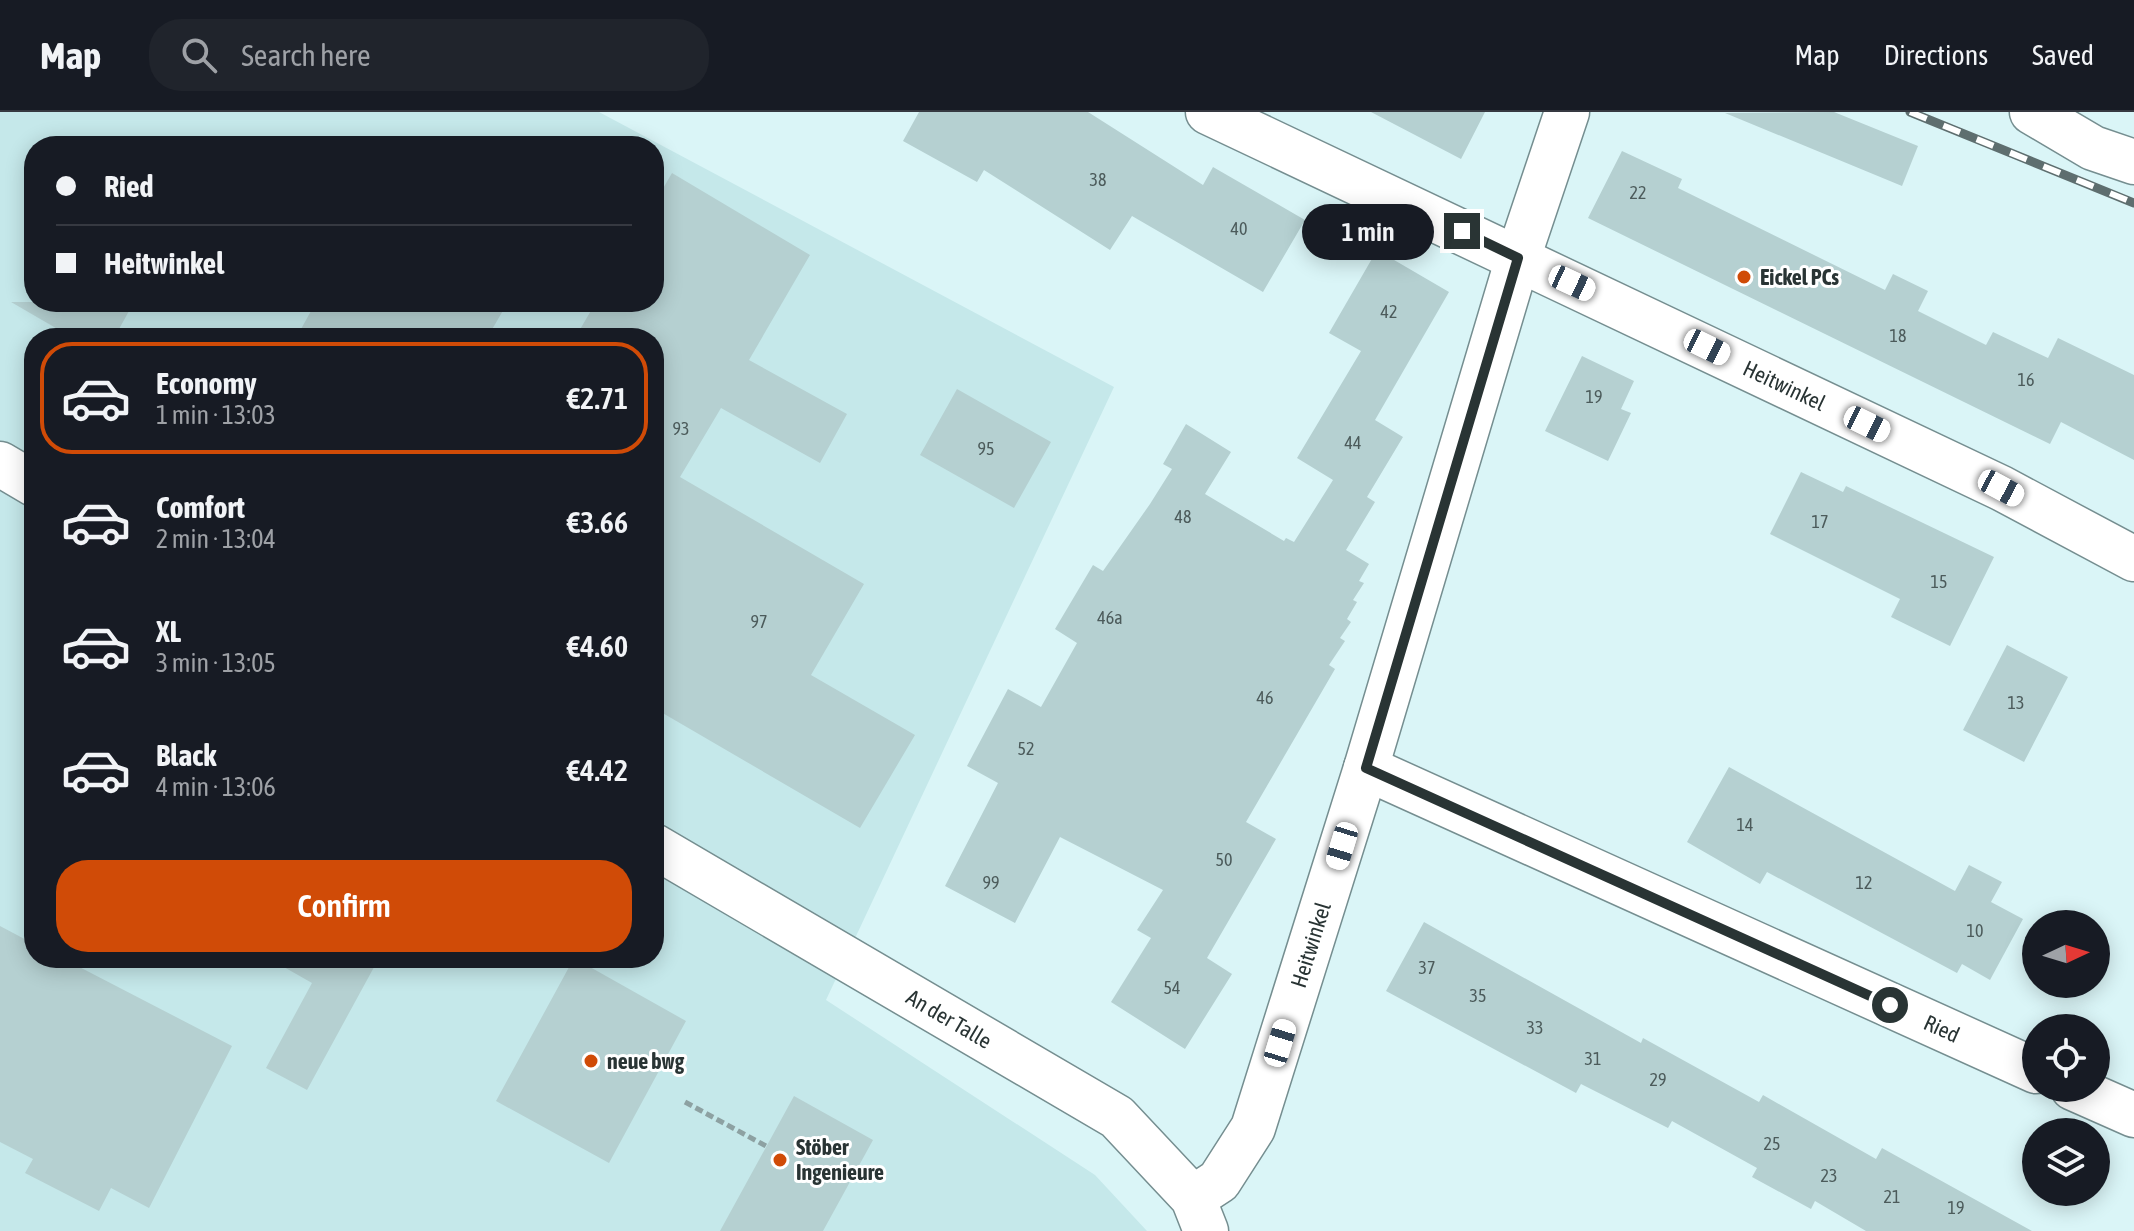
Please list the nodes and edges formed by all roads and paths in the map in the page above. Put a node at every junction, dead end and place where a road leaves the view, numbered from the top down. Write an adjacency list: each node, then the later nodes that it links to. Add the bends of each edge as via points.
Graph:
1 (1208, 112): 5 (street, Heitwinkel)
2 (1567, 112): 5 (street, Heitwinkel)
3 (2032, 112): 4 (street, via 2093,148)
4 (2134, 162)
5 (1518, 258): 8 (street, Heitwinkel, via 2001,488); 9 (street, Heitwinkel)
6 (0, 464): 7 (street)
7 (24, 478)
8 (2134, 559)
9 (1366, 768): 11 (street, Ried); 16 (street, Heitwinkel, via 1253,1128)
10 (664, 852): 16 (street, An der Talle, via 1117,1117)
11 (2022, 1065)
12 (685, 1102): 15 (path)
13 (2105, 1102): 14 (street)
14 (2134, 1115)
15 (766, 1146)
16 (1199, 1215)

